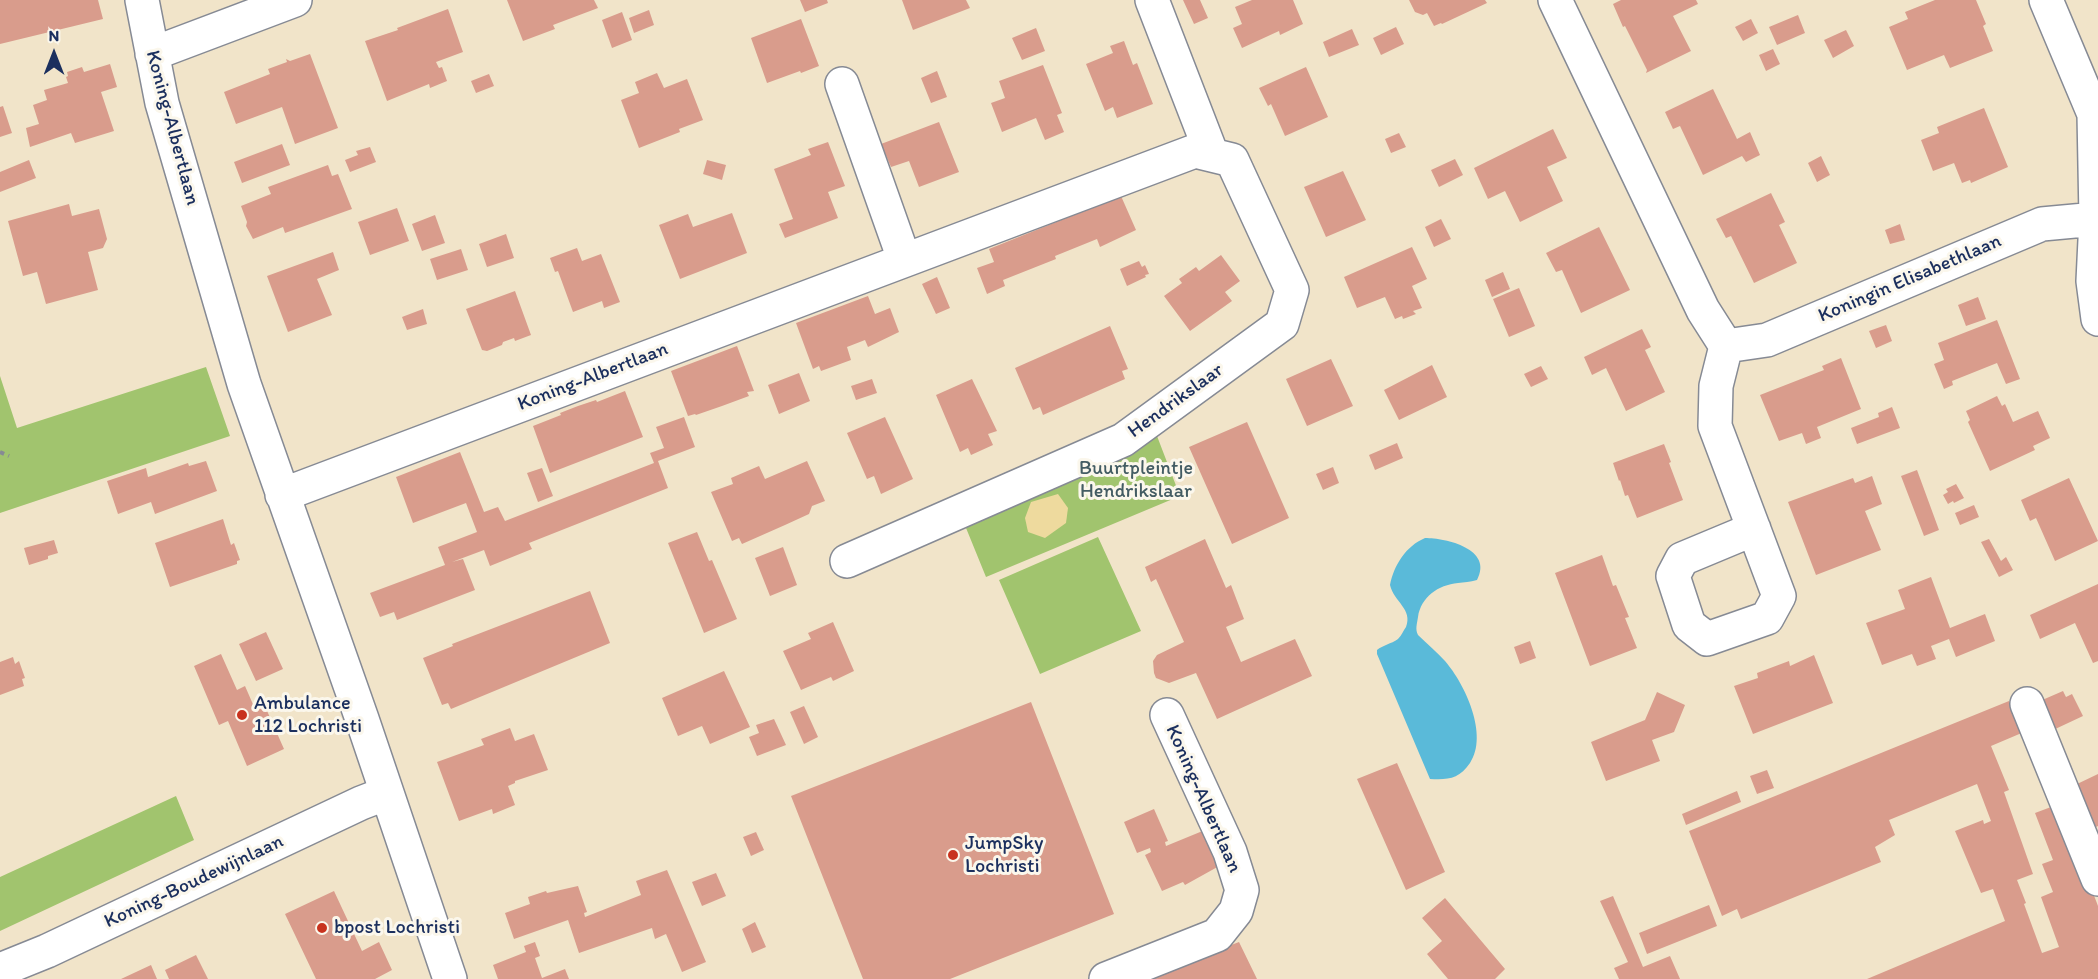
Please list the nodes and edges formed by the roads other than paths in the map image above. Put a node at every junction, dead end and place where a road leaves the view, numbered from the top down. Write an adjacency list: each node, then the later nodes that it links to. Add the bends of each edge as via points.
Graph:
1 (142, 0): 6 (street, Koning-Albertlaan)
2 (295, 0): 6 (street)
3 (1152, 0): 8 (street)
4 (1555, 0): 12 (street, via 1703,310)
5 (2046, 0): 9 (street, via 2094,114)
6 (152, 54): 13 (street, Koning-Albertlaan, via 162,102 244,384)
7 (842, 84): 10 (street)
8 (1212, 155): 10 (street, Koning-Albertlaan, via 1195,151); 15 (street, Hendrikslaar, via 1232,160 1292,290 1281,324 1123,440)
9 (2096, 219): 11 (street, via 2093,281); 12 (street, Koningin Elisabethlaan, via 2042,224 1767,340)
10 (904, 259): 13 (street, Koning-Albertlaan)
11 (2098, 319)
12 (1726, 346): 14 (street, via 1716,386 1715,426)
13 (282, 495): 18 (street, Koning-Albertlaan)
14 (1754, 529)
15 (847, 561)
16 (2027, 704): 19 (street)
17 (1167, 715): 22 (street, Koning-Albertlaan, via 1230,852 1242,890 1236,910 1217,935)
18 (387, 793): 20 (street, Koning-Boudewijnlaan); 21 (street, Koning-Albertlaan)
19 (2098, 879)
20 (0, 970)
21 (450, 979)
22 (1106, 979)

